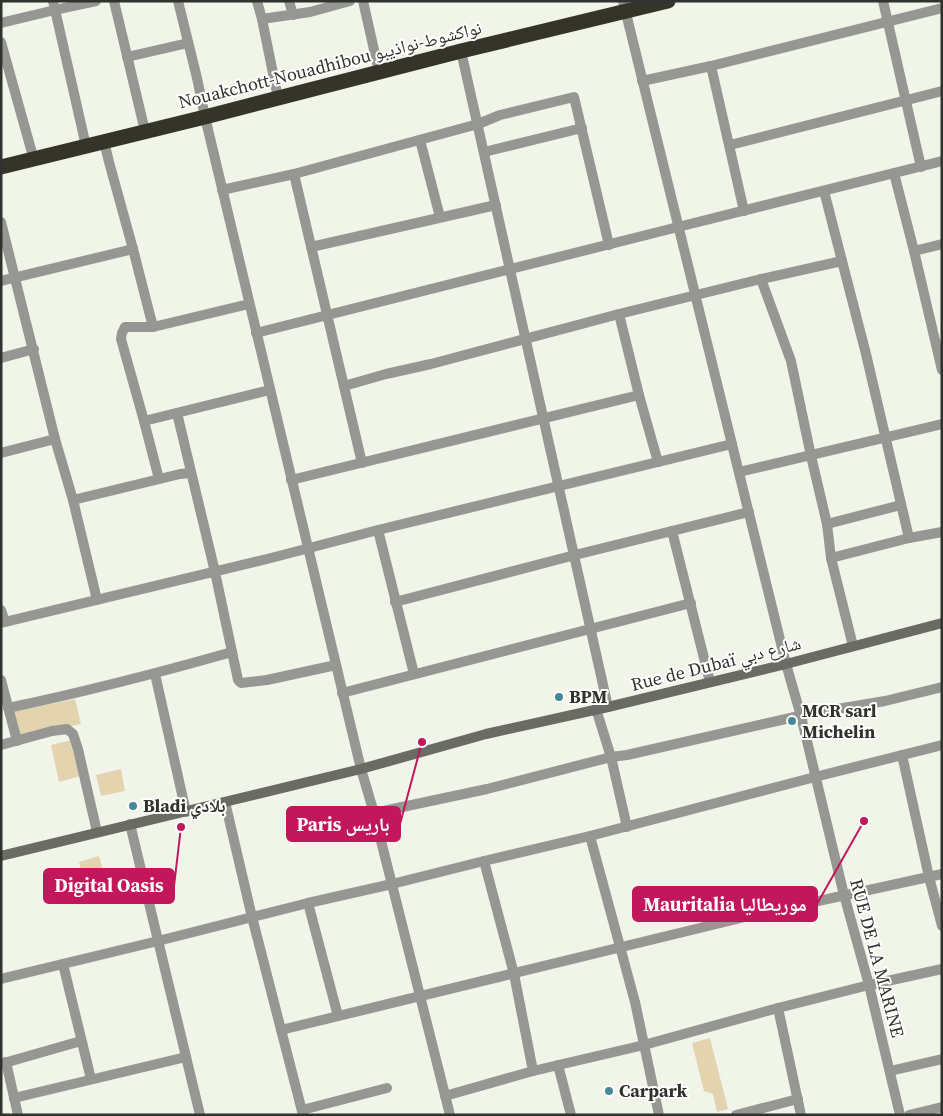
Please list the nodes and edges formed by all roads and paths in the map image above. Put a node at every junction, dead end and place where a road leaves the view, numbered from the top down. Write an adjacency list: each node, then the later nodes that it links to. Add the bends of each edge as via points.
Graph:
1 (96, 1): 10 (street)
2 (114, 1): 20 (street)
3 (178, 1): 18 (street)
4 (257, 1): 14 (street)
5 (289, 1): 13 (street)
6 (350, 1): 13 (street)
7 (363, 1): 22 (street)
8 (668, 1): 11 (highway, Nouakchott-Nouadhibou نواكشوط-نواذيبو)
9 (883, 1): 15 (street)
10 (54, 5): 16 (street); 34 (street)
11 (624, 7): 19 (highway, Nouakchott-Nouadhibou نواكشوط-نواذيبو); 23 (street, RUE DE LA MARINE)
12 (942, 8): 15 (street)
13 (293, 15): 14 (street)
14 (262, 19): 25 (street)
15 (888, 21): 21 (street); 26 (street)
16 (1, 23)
17 (1, 42): 36 (street)
18 (188, 43): 20 (street); 27 (street)
19 (462, 50): 22 (highway, Nouakchott-Nouadhibou نواكشوط-نواذيبو); 28 (street)
20 (128, 57): 30 (street)
21 (712, 66): 23 (street); 33 (street)
22 (379, 72): 25 (highway, Nouakchott-Nouadhibou نواكشوط-نواذيبو)
23 (642, 81): 48 (street, RUE DE LA MARINE)
24 (942, 91): 26 (street)
25 (278, 98): 27 (highway, Nouakchott-Nouadhibou نواكشوط-نواذيبو)
26 (906, 101): 33 (street); 39 (street)
27 (204, 117): 30 (highway, Nouakchott-Nouadhibou نواكشوط-نواذيبو); 42 (street)
28 (478, 124): 29 (street, via 500,115 572,97 576,99); 31 (street); 35 (street)
29 (582, 128): 35 (street); 50 (street)
30 (145, 131): 32 (highway, Nouakchott-Nouadhibou نواكشوط-نواذيبو)
31 (420, 140): 40 (street); 46 (street)
32 (104, 141): 34 (highway, Nouakchott-Nouadhibou نواكشوط-نواذيبو); 52 (street)
33 (730, 145): 45 (street)
34 (86, 146): 36 (highway, Nouakchott-Nouadhibou نواكشوط-نواذيبو)
35 (484, 152): 44 (street)
36 (34, 160): 38 (highway, Nouakchott-Nouadhibou نواكشوط-نواذيبو)
37 (942, 161): 39 (street)
38 (1, 167)
39 (921, 167): 41 (street)
40 (294, 174): 42 (street); 51 (street)
41 (894, 174): 43 (street); 53 (street)
42 (222, 190): 60 (street)
43 (824, 191): 45 (street); 54 (street)
44 (496, 205): 46 (street); 55 (street)
45 (744, 211): 48 (street)
46 (440, 217): 51 (street)
47 (1, 222): 56 (street)
48 (678, 227): 50 (street); 59 (street, RUE DE LA MARINE)
49 (942, 244): 53 (street)
50 (609, 245): 55 (street)
51 (311, 247): 62 (street)
52 (134, 249): 56 (street); 63 (street)
53 (914, 251): 66 (street)
54 (842, 262): 57 (street); 77 (street)
55 (510, 270): 62 (street); 65 (street)
56 (15, 277): 58 (street); 67 (street)
57 (761, 279): 59 (street); 81 (street, via 791,361)
58 (1, 281)
59 (695, 296): 61 (street); 79 (street, RUE DE LA MARINE)
60 (249, 304): 63 (street); 64 (street)
61 (619, 314): 65 (street); 72 (street)
62 (327, 316): 64 (street); 70 (street)
63 (153, 327): 75 (street, via 125,327 121,338)
64 (256, 334): 71 (street)
65 (526, 339): 70 (street); 74 (street)
66 (939, 342): 69 (street)
67 (34, 349): 68 (street); 78 (street)
68 (1, 358)
69 (942, 370)
70 (344, 386): 83 (street)
71 (270, 390): 73 (street); 87 (street)
72 (639, 394): 74 (street); 82 (street)
73 (177, 413): 75 (street); 85 (street)
74 (544, 418): 83 (street); 88 (street)
75 (144, 421): 86 (street)
76 (942, 424): 77 (street)
77 (886, 437): 81 (street); 90 (street)
78 (55, 439): 80 (street); 89 (street)
79 (732, 444): 82 (street); 84 (street, RUE DE LA MARINE)
80 (1, 453)
81 (811, 456): 84 (street); 92 (street)
82 (658, 462): 88 (street)
83 (362, 463): 87 (street)
84 (739, 472): 91 (street, RUE DE LA MARINE)
85 (191, 473): 86 (street); 100 (street)
86 (159, 479): 89 (street)
87 (292, 480): 97 (street)
88 (559, 485): 93 (street); 98 (street)
89 (73, 500): 101 (street)
90 (901, 505): 92 (street); 96 (street)
91 (748, 512): 94 (street); 110 (street, RUE DE LA MARINE)
92 (827, 524): 99 (street)
93 (378, 530): 97 (street); 102 (street)
94 (672, 531): 98 (street); 103 (street)
95 (942, 532): 96 (street)
96 (909, 538): 99 (street)
97 (308, 548): 100 (street); 111 (street)
98 (575, 555): 102 (street); 107 (street)
99 (831, 558): 108 (street)
100 (215, 572): 101 (street); 109 (street)
101 (97, 600): 105 (street)
102 (395, 602): 113 (street)
103 (691, 603): 107 (street); 115 (street)
104 (1, 610): 105 (street)
105 (3, 623)
106 (942, 623): 108 (street, Rue de Dubaï شارع دبي)
107 (591, 629): 113 (street); 118 (street)
108 (853, 646): 110 (street, Rue de Dubaï شارع دبي)
109 (232, 652): 111 (street, via 241,683); 112 (street)
110 (786, 664): 115 (street, Rue de Dubaï شارع دبي); 121 (street, RUE DE LA MARINE)
111 (336, 665): 117 (street)
112 (155, 674): 119 (street); 130 (street)
113 (414, 674): 117 (street)
114 (1, 680): 119 (street)
115 (710, 682): 118 (street, Rue de Dubaï شارع دبي)
116 (942, 686): 121 (street, via 885,702)
117 (342, 693): 127 (street)
118 (608, 707): 120 (street, Rue de Dubaï شارع دبي)
119 (8, 708): 122 (street)
120 (596, 709): 126 (street); 127 (street, Rue de Dubaï شارع دبي, via 486,734)
121 (801, 716): 126 (street); 128 (street, RUE DE LA MARINE)
122 (17, 741): 123 (street); 134 (street, via 67,729 73,734)
123 (1, 745)
124 (942, 745): 125 (street)
125 (902, 755): 128 (street); 139 (street)
126 (611, 757): 131 (street, via 487,789); 133 (street)
127 (361, 769): 129 (street, Rue de Dubaï شارع دبي); 131 (street)
128 (815, 777): 133 (street); 141 (street, RUE DE LA MARINE)
129 (225, 802): 130 (street, Rue de Dubaï شارع دبي); 143 (street)
130 (186, 812): 132 (street, Rue de Dubaï شارع دبي)
131 (374, 813): 140 (street)
132 (130, 824): 134 (street, Rue de Dubaï شارع دبي); 145 (street)
133 (627, 827): 135 (street)
134 (98, 832): 136 (street, Rue de Dubaï شارع دبي)
135 (590, 836): 137 (street); 146 (street)
136 (1, 856)
137 (484, 860): 140 (street); 149 (street)
138 (942, 874): 139 (street)
139 (929, 877): 141 (street); 144 (street)
140 (392, 884): 142 (street); 152 (street)
141 (844, 895): 146 (street); 151 (street, RUE DE LA MARINE)
142 (308, 903): 143 (street); 154 (street)
143 (252, 917): 145 (street); 155 (street)
144 (942, 926)
145 (158, 941): 147 (street); 158 (street)
146 (620, 948): 149 (street); 157 (street)
147 (63, 964): 150 (street); 156 (street)
148 (942, 969): 151 (street)
149 (514, 974): 152 (street); 162 (street)
150 (1, 979)
151 (868, 985): 153 (street); 163 (street, RUE DE LA MARINE)
152 (420, 996): 154 (street); 166 (street)
153 (778, 1008): 157 (street); 168 (street)
154 (338, 1016): 155 (street)
155 (282, 1030): 170 (street)
156 (80, 1041): 160 (street); 164 (street)
157 (644, 1045): 161 (street); 175 (street)
158 (186, 1057): 164 (street); 172 (street)
159 (942, 1059): 163 (street)
160 (4, 1063): 167 (street)
161 (558, 1065): 162 (street); 174 (street)
162 (533, 1071): 166 (street)
163 (890, 1071): 178 (street, RUE DE LA MARINE)
164 (91, 1079): 167 (street)
165 (387, 1088): 170 (street)
166 (445, 1096): 173 (street)
167 (14, 1098): 171 (street)
168 (798, 1099): 176 (street); 177 (street)
169 (942, 1108): 179 (street)
170 (303, 1112)
171 (18, 1115)
172 (200, 1115)
173 (450, 1115)
174 (571, 1115)
175 (659, 1115)
176 (736, 1115)
177 (802, 1115)
178 (900, 1115)
179 (909, 1115)

